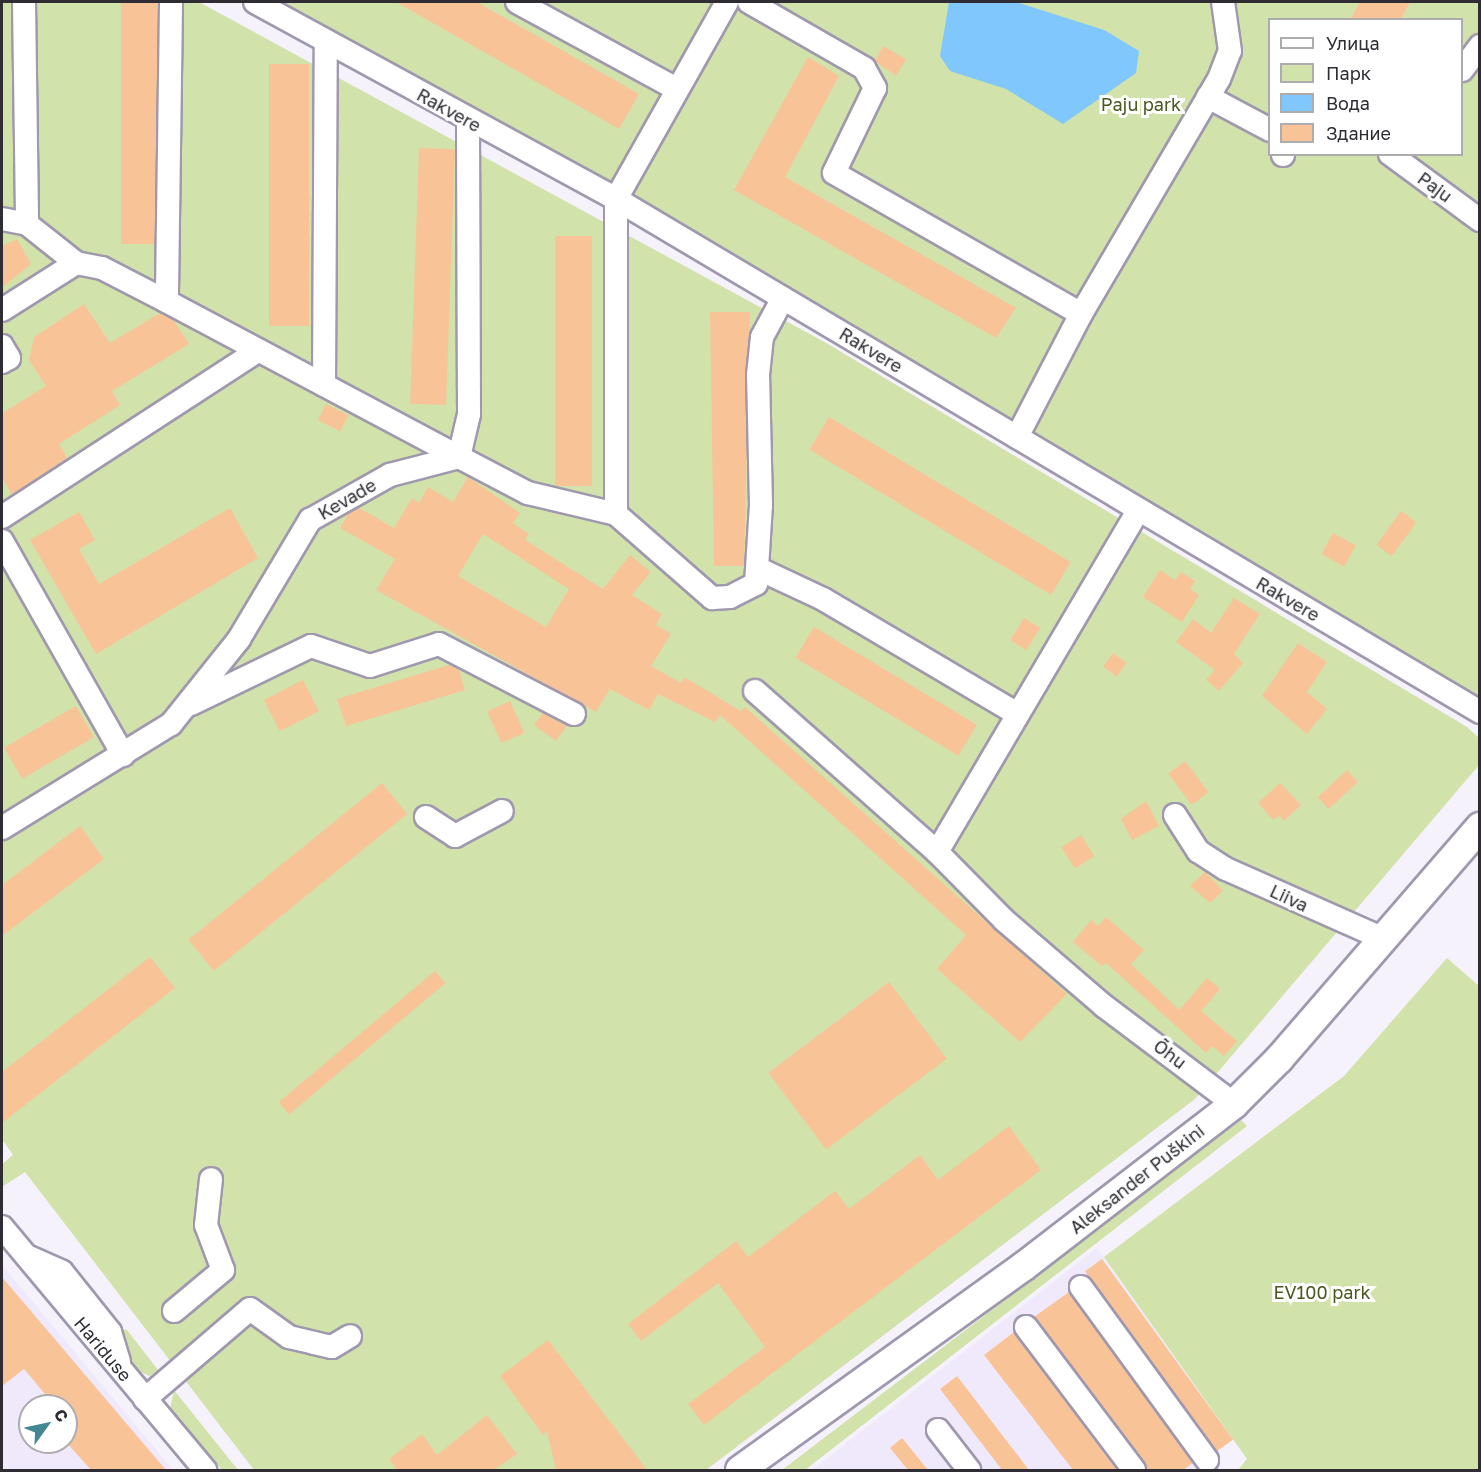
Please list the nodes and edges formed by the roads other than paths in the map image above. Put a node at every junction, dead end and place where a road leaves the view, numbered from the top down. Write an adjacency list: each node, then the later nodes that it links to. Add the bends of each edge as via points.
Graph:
1 (24, 2): 19 (street)
2 (171, 2): 21 (street)
3 (255, 2): 8 (street, Rakvere)
4 (517, 2): 11 (street)
5 (728, 2): 11 (street)
6 (749, 2): 24 (street, via 864,68 875,88 834,173)
7 (1223, 2): 12 (street, via 1230,51)
8 (326, 40): 13 (street, Rakvere); 28 (street)
9 (1479, 46): 10 (street)
10 (1463, 67)
11 (675, 88): 16 (street)
12 (1208, 97): 14 (street); 24 (street)
13 (468, 122): 16 (street, Rakvere); 30 (street, via 469,414)
14 (1268, 129)
15 (1393, 156): 18 (street, Paju)
16 (616, 199): 22 (street, Rakvere); 32 (street)
17 (2, 219): 19 (street)
18 (1479, 220)
19 (27, 224): 20 (street)
20 (76, 263): 23 (street); 26 (street, via 102,268)
21 (167, 292)
22 (783, 298): 29 (street, Rakvere); 35 (street, via 762,337 758,375)
23 (2, 310)
24 (1081, 314): 29 (street)
25 (2, 346): 27 (street, via 9,358)
26 (259, 350): 28 (street); 33 (street)
27 (2, 363)
28 (318, 382): 30 (street)
29 (1017, 437): 31 (street, Rakvere)
30 (459, 457): 32 (street, via 528,493); 37 (street, Kevade, via 390,475 310,520 240,639)
31 (1137, 512): 38 (street, Rakvere); 39 (street)
32 (616, 514): 35 (street, via 712,598 730,597 756,584)
33 (2, 517)
34 (2, 541): 41 (street)
35 (759, 569): 39 (street, via 823,599)
36 (755, 691): 47 (street, Õhu)
37 (185, 707): 40 (street, via 310,646 370,666 439,644); 41 (street, Kevade, via 171,724)
38 (1479, 712)
39 (1016, 713): 47 (street)
40 (574, 714)
41 (123, 755): 46 (street, Kevade)
42 (502, 811): 44 (street, via 455,836)
43 (1175, 815): 48 (street, Liiva, via 1198,851)
44 (426, 817)
45 (1479, 827): 48 (main road, Aleksander Puškini)
46 (2, 828)
47 (938, 852): 49 (street, Õhu, via 1004,920 1104,1006)
48 (1382, 938): 49 (main road, Aleksander Puškini)
49 (1233, 1104): 60 (main road, Aleksander Puškini, via 1024,1266)
50 (211, 1179): 53 (street, via 207,1225 223,1270)
51 (2, 1227): 56 (street, Hariduse)
52 (1081, 1287): 58 (street)
53 (174, 1311)
54 (1026, 1327): 62 (street)
55 (350, 1336): 56 (street, via 332,1347 289,1337 250,1310)
56 (145, 1399): 59 (street, Hariduse)
57 (938, 1430): 61 (street)
58 (1210, 1467)
59 (205, 1470)
60 (740, 1470)
61 (969, 1470)
62 (1134, 1470)

